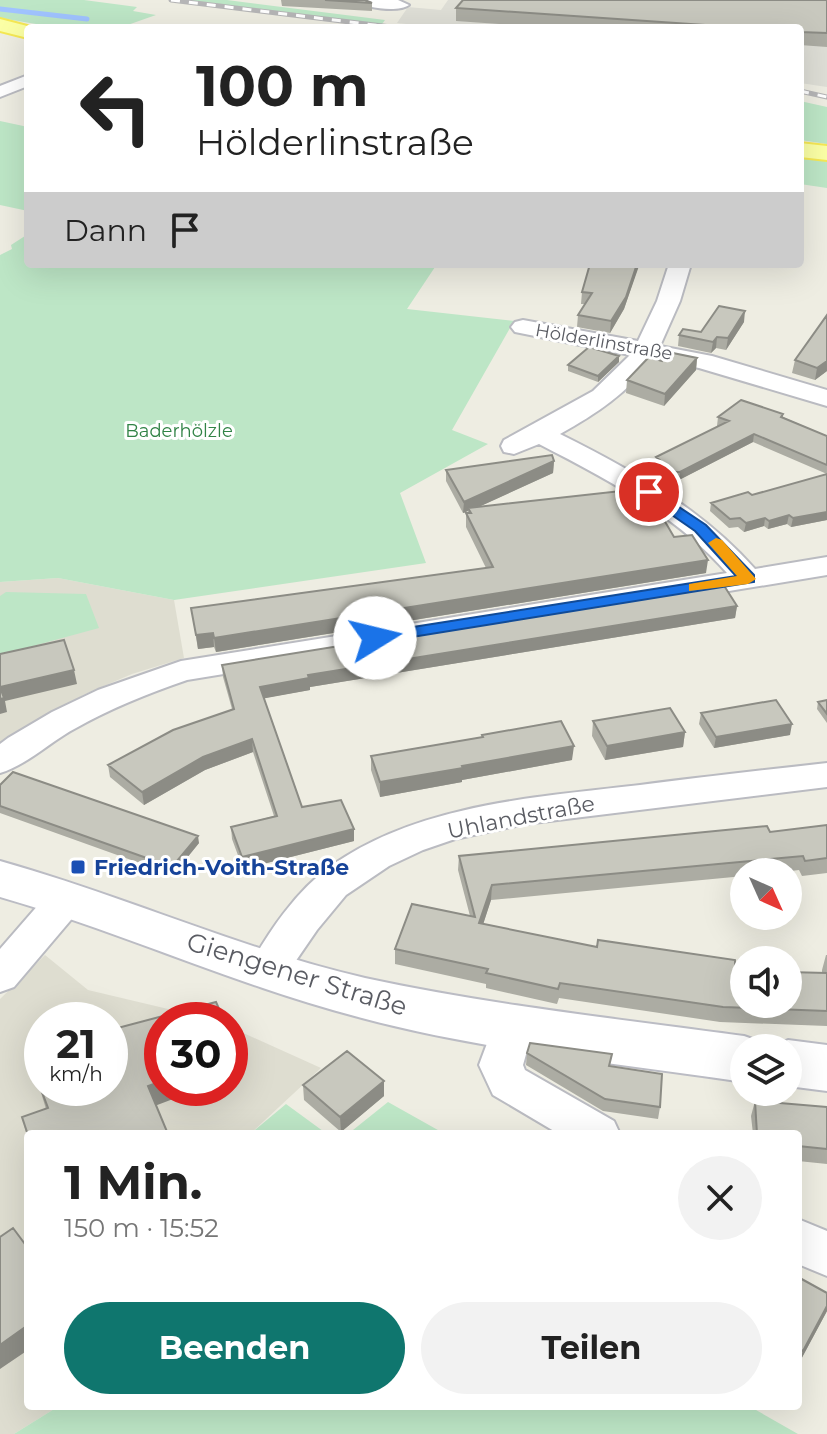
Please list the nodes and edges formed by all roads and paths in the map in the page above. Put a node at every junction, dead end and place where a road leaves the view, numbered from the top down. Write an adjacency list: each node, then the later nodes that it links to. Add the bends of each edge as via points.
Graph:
1 (361, 0): 2 (street)
2 (403, 2): 3 (street)
3 (388, 24)
4 (0, 25): 5 (main road)
5 (24, 31)
6 (24, 82): 7 (street)
7 (0, 92)
8 (804, 150): 9 (main road)
9 (827, 153)
10 (678, 268): 12 (street)
11 (523, 327): 12 (street, Hölderlinstraße)
12 (648, 349): 13 (street, Hölderlinstraße); 14 (street, via 619,385)
13 (826, 397)
14 (540, 434): 15 (street); 17 (street, via 677,511)
15 (514, 446)
16 (827, 566): 17 (street)
17 (748, 579): 18 (street, via 181,671 74,714)
18 (0, 761)
19 (827, 775): 22 (street, Uhlandstraße, via 553,807 440,832 380,854 341,879)
20 (0, 879): 21 (main road, Giengener Straße)
21 (67, 898): 22 (main road, Giengener Straße); 23 (street)
22 (268, 970): 24 (main road, Giengener Straße, via 400,1007)
23 (0, 976)
24 (513, 1026): 25 (main road, Giengener Straße); 28 (street, via 501,1065 508,1082)
25 (730, 1057)
26 (802, 1065): 27 (main road)
27 (827, 1068)
28 (591, 1130)
29 (802, 1242): 30 (street)
30 (827, 1254)

